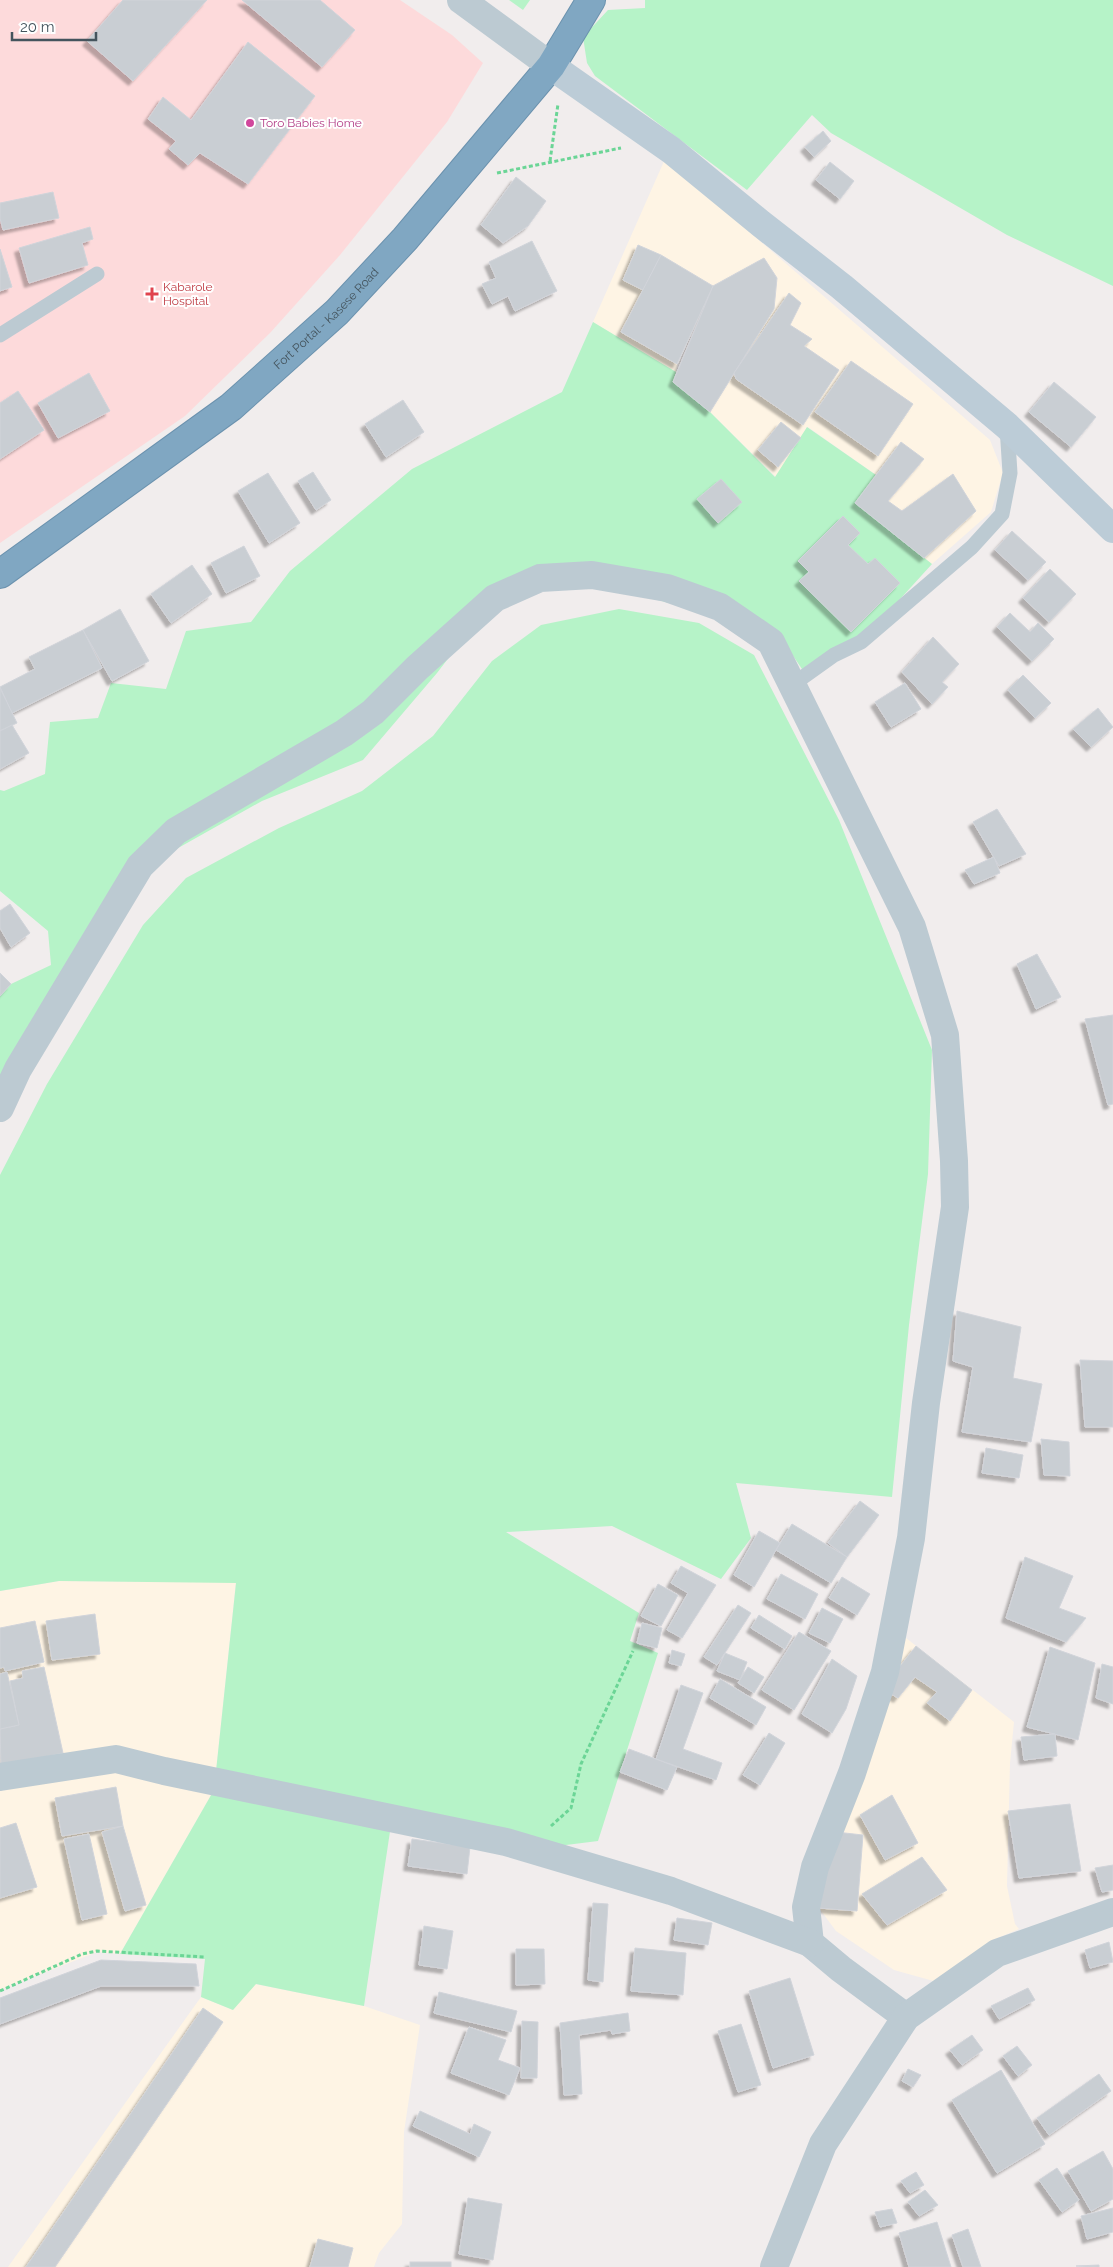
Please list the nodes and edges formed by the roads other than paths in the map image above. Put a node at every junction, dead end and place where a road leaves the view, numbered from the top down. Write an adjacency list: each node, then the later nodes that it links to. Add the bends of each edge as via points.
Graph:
1 (460, 0): 3 (street)
2 (591, 0): 3 (highway, Fort Portal - Kasese Road)
3 (558, 72): 6 (street, via 671,150 850,293); 8 (highway, Fort Portal - Kasese Road, via 462,172 337,312 231,407)
4 (97, 274): 5 (lane)
5 (0, 334)
6 (1007, 426): 7 (street); 9 (lane, via 1010,473 1002,514 972,546 861,642 834,655)
7 (1113, 529)
8 (0, 574)
9 (792, 685): 10 (street, via 771,642 720,606 666,588 592,575 540,578 495,598 373,712 344,733 176,831 140,866 18,1069); 13 (street, via 912,927 945,1035 955,1207 910,1538 885,1672 852,1773 815,1867 806,1907)
10 (0, 1108)
11 (0, 1777): 13 (street, via 116,1759 506,1842 671,1891)
12 (1113, 1912): 14 (street, via 997,1953)
13 (810, 1943): 14 (street)
14 (906, 2017): 15 (street, via 823,2144)
15 (774, 2267)

